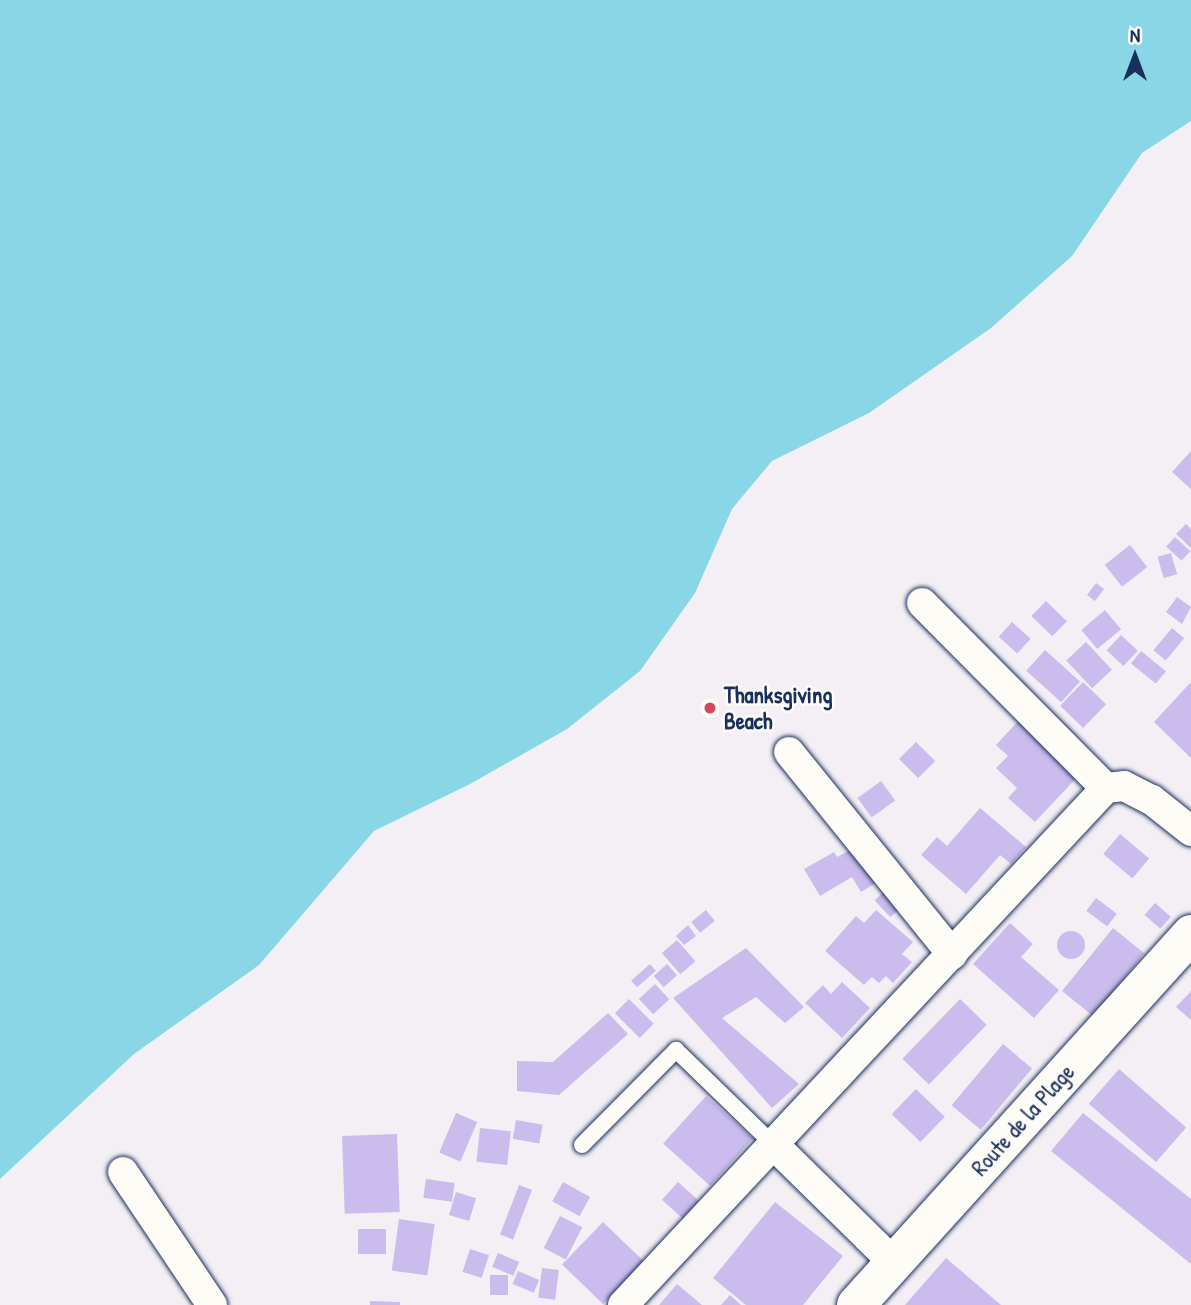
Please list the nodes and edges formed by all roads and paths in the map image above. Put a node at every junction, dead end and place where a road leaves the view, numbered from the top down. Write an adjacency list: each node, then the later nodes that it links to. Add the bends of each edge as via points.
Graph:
1 (922, 603): 3 (street)
2 (789, 752): 6 (street)
3 (1105, 788): 4 (street, via 1124,786 1152,800); 6 (street)
4 (1191, 831)
5 (1191, 934): 10 (main road, Route de la Plage)
6 (952, 954): 8 (street)
7 (582, 1145): 8 (lane, via 676,1050)
8 (774, 1145): 10 (street); 12 (street)
9 (123, 1172): 11 (street)
10 (894, 1262): 13 (main road, Route de la Plage)
11 (212, 1305)
12 (623, 1305)
13 (856, 1305)

